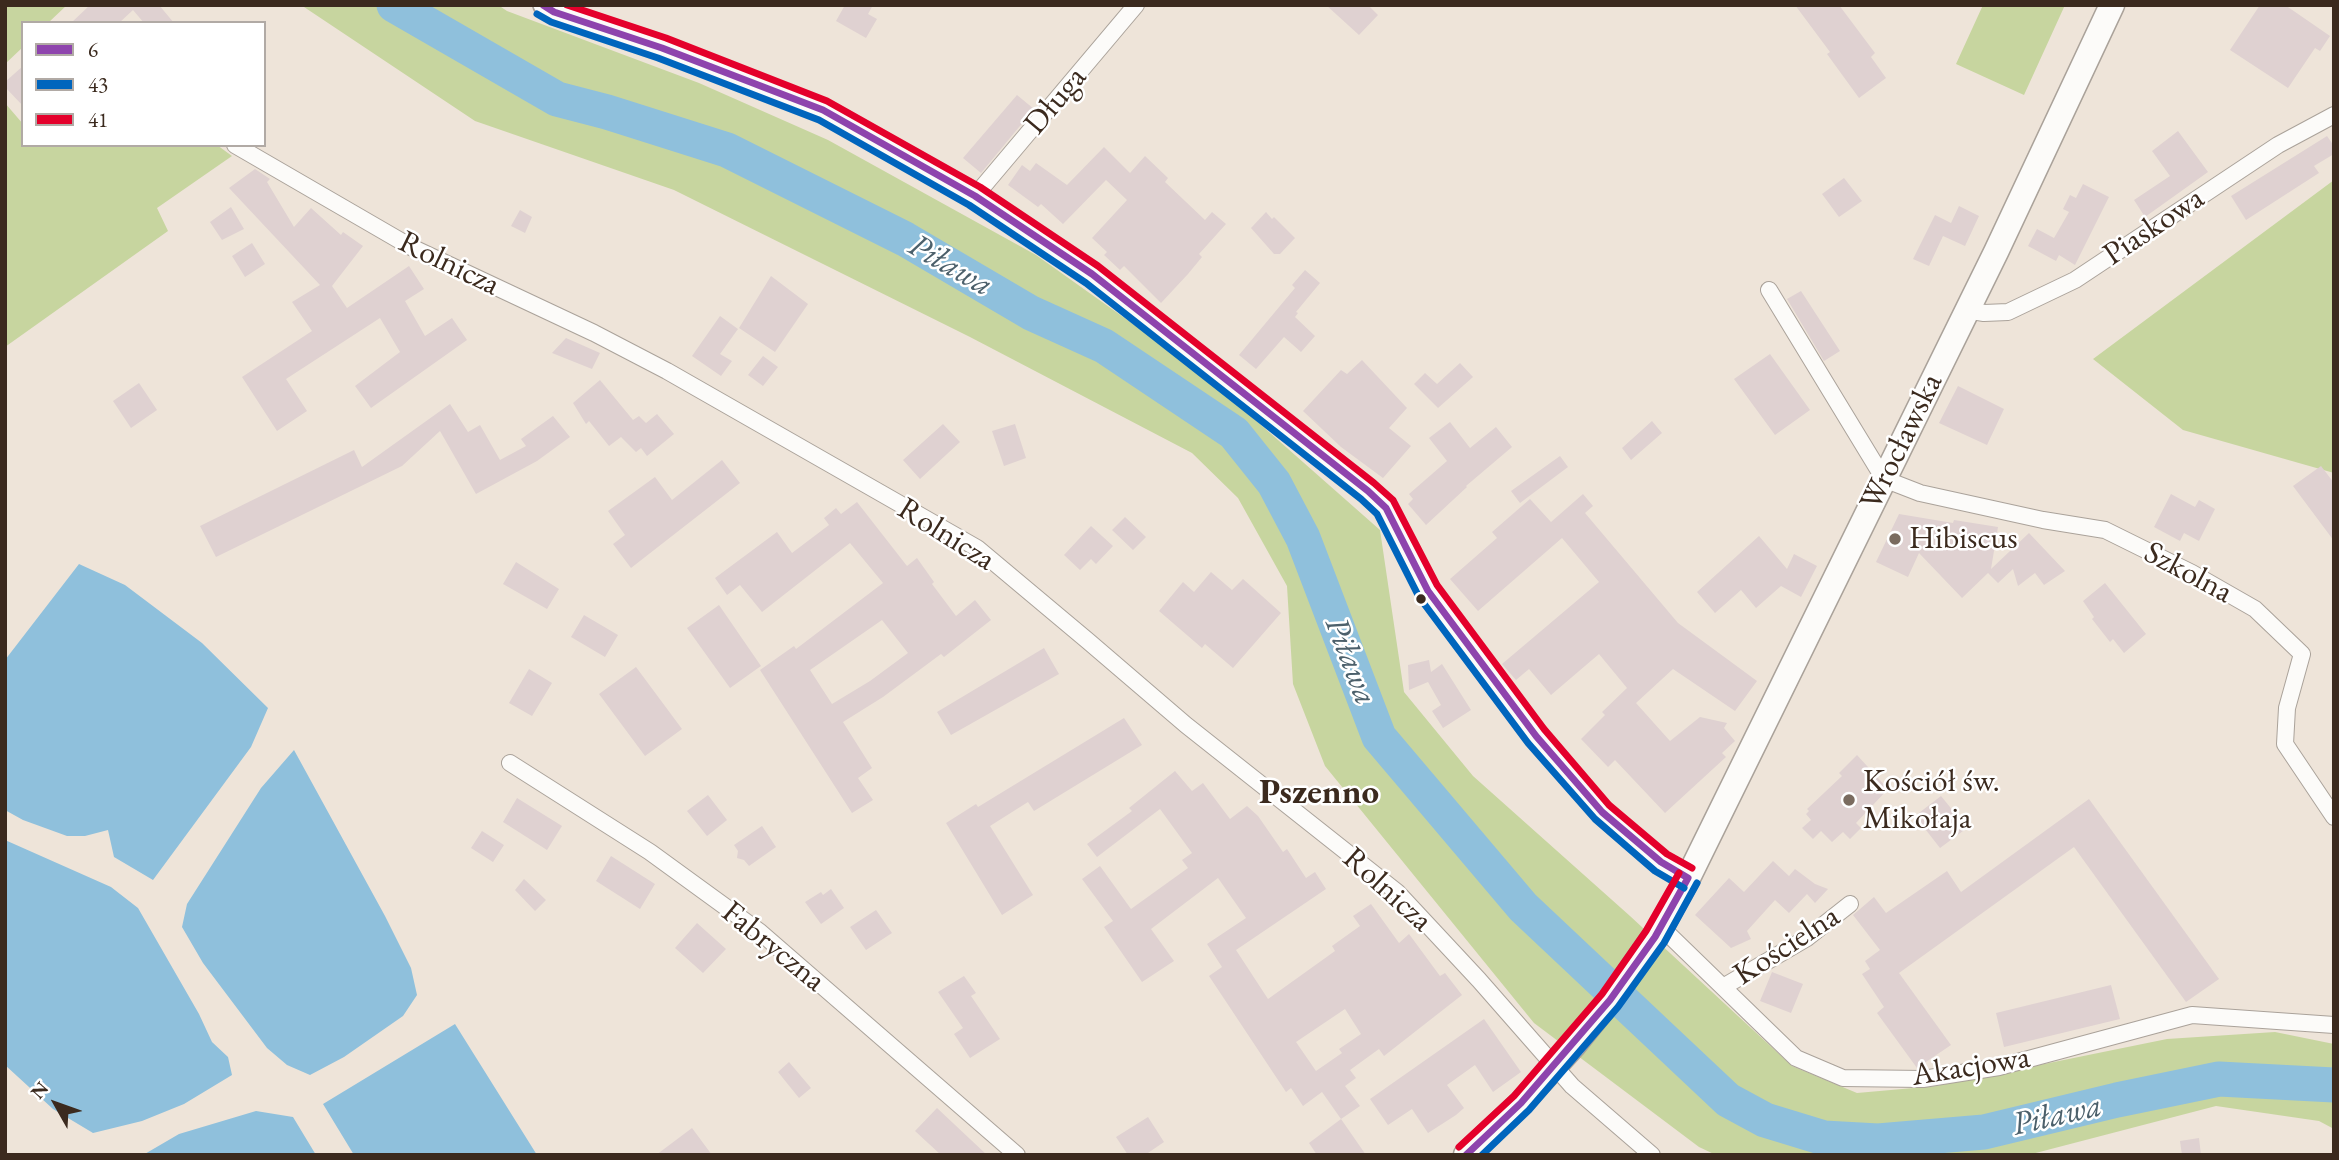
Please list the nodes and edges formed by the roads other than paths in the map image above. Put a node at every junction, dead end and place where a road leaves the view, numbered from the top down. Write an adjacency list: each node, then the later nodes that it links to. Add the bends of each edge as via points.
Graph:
1 (543, 5): 6 (street, via 822,110)
2 (1136, 5): 6 (street, Długa)
3 (2112, 5): 8 (main road, Wrocławska)
4 (2334, 115): 8 (street, Piaskowa, via 2278,145 2075,280 2008,312)
5 (238, 147): 17 (street, Rolnicza, via 411,247 667,371 977,548 1186,725 1397,892)
6 (975, 196): 12 (street, via 1092,274 1386,508 1428,591 1536,736 1602,812 1661,862)
7 (1769, 290): 9 (street)
8 (1966, 310): 9 (main road, Wrocławska)
9 (1884, 479): 11 (street, Szkolna, via 1920,493 2105,530 2255,609 2302,654 2287,708 2285,744); 12 (main road, Wrocławska)
10 (510, 763): 18 (street, Fabryczna, via 650,852 760,932)
11 (2334, 817)
12 (1688, 878): 14 (main road, Wrocławska)
13 (1850, 904): 15 (street, Kościelna, via 1807,939)
14 (1658, 932): 15 (street, Akacjowa); 17 (main road, Wrocławska)
15 (1723, 987): 16 (street, Akacjowa, via 1796,1058 1843,1078 1923,1079 1999,1068 2192,1015)
16 (2334, 1025)
17 (1555, 1066): 19 (main road, Wrocławska); 20 (street, Rolnicza)
18 (1017, 1155)
19 (1466, 1155)
20 (1652, 1155)

